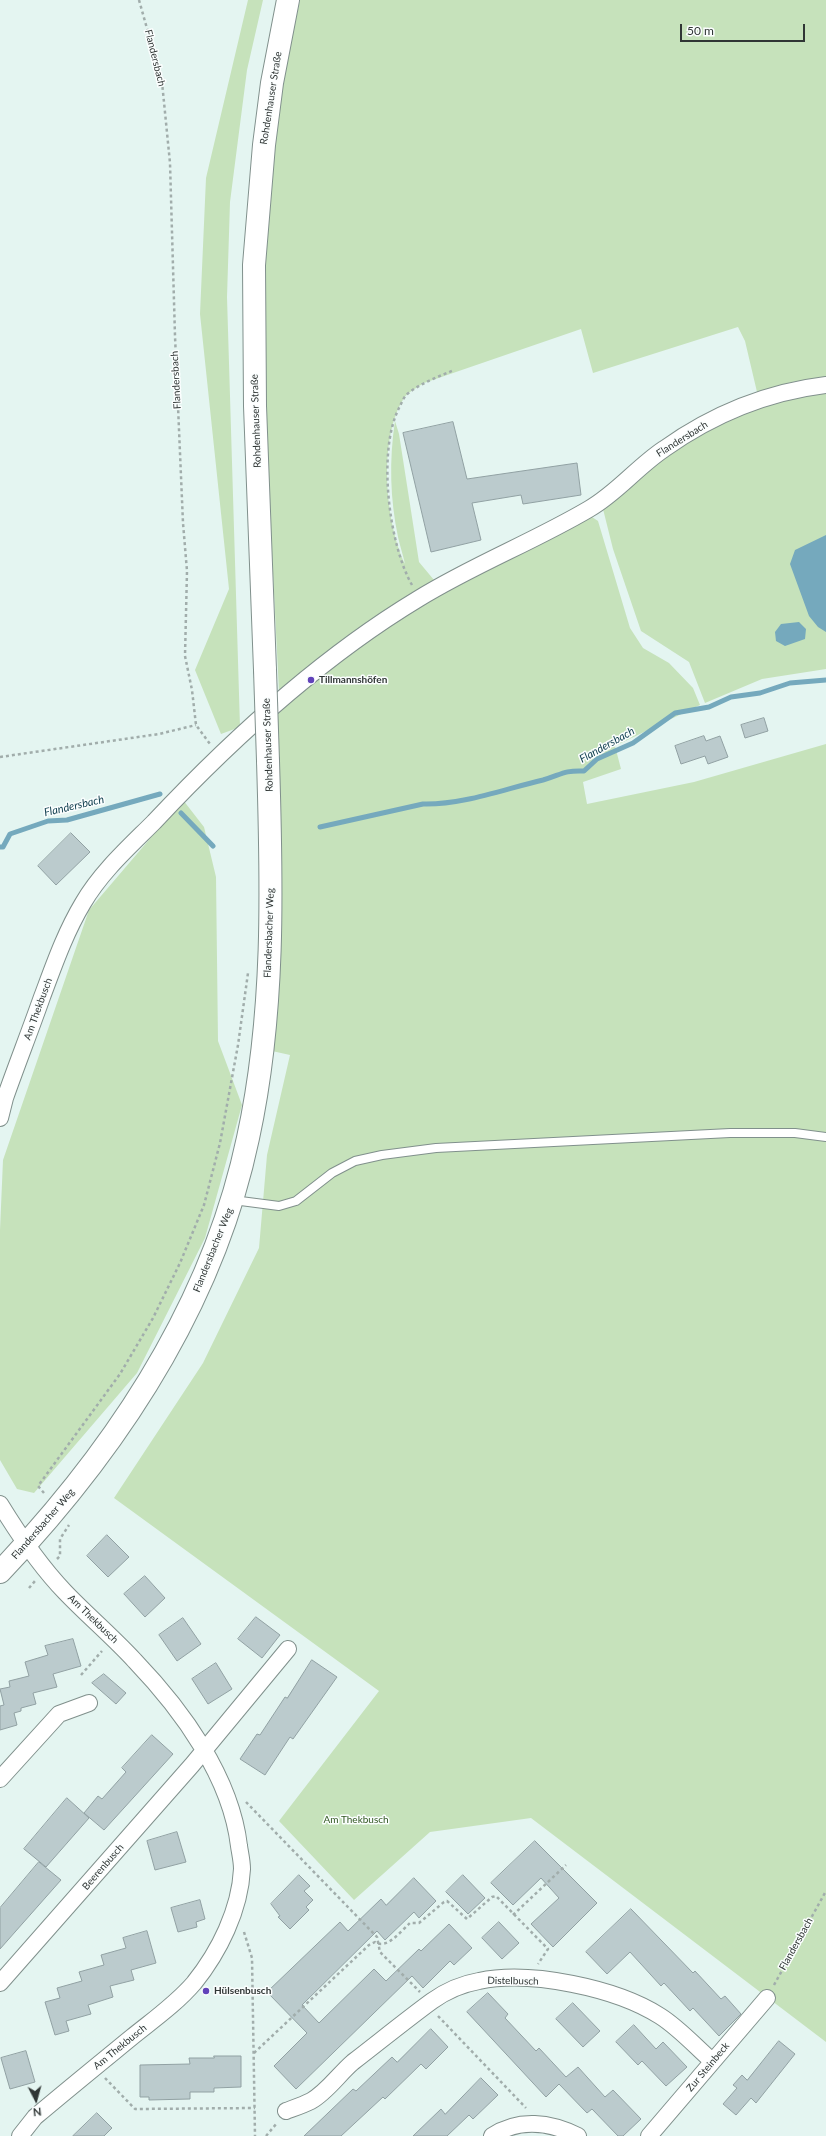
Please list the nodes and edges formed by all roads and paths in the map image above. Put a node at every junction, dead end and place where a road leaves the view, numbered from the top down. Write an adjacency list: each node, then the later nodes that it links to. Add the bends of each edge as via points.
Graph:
1 (139, 0): 6 (path, Flandersbach, via 157,59 166,111 187,571 185,656)
2 (288, 0): 9 (main road, Rohdenhauser Straße, bridge, via 272,82 254,265 255,406)
3 (454, 370): 5 (path, via 424,382 405,396 392,421 388,446 388,486 395,537 404,572)
4 (826, 385): 5 (street, Flandersbach, via 796,389 756,400 712,420 663,449 598,504 554,530 471,569)
5 (419, 598): 8 (street, Flandersbach, via 370,630 308,678)
6 (196, 725): 7 (path, via 159,734); 8 (path)
7 (0, 756)
8 (219, 756): 10 (street, Flandersbach, via 108,869)
9 (271, 845): 14 (main road, Flandersbacher Weg, via 270,948 266,1015 248,1138)
10 (84, 902): 12 (street, Am Thekbusch, via 61,947 5,1098)
11 (248, 971): 16 (path, via 224,1120 204,1205 180,1263 120,1374 38,1486)
12 (0, 1118)
13 (826, 1136): 14 (lane, via 795,1132 730,1133 436,1148 354,1161 332,1172 296,1200 279,1206)
14 (232, 1200): 16 (main road, Flandersbacher Weg, via 213,1255 188,1311 159,1366 131,1409)
15 (0, 1504): 17 (street, Am Thekbusch)
16 (58, 1507): 17 (main road, Flandersbacher Weg); 18 (path, via 72,1521 60,1539 60,1556)
17 (26, 1545): 18 (street, Am Thekbusch); 19 (main road, Flandersbacher Weg)
18 (46, 1570): 24 (street, Am Thekbusch, via 158,1685)
19 (0, 1572)
20 (288, 1649): 24 (street)
21 (100, 1653): 22 (path)
22 (81, 1674)
23 (88, 1703): 25 (street, via 59,1714)
24 (205, 1750): 33 (street, Beerenbusch); 42 (street, Am Thekbusch, via 232,1808 242,1868 237,1896 222,1940 180,1998 40,2113)
25 (0, 1779)
26 (244, 1801): 31 (path, via 377,1937)
27 (566, 1865): 29 (path)
28 (826, 1891): 34 (path, Flandersbach)
29 (513, 1915): 31 (path, via 496,1896 467,1919 447,1901 419,1923 410,1923 387,1944); 32 (path, via 548,1949)
30 (242, 1927): 36 (path, via 252,1958)
31 (379, 1945): 35 (path, via 380,1952 425,1998); 36 (path, via 375,1942 369,1945)
32 (536, 1967)
33 (0, 1983)
34 (767, 1998): 37 (street, Zur Steinbeck)
35 (428, 2005): 37 (street, Distelbusch, via 460,1986 500,1978 585,1986 630,2000 660,2016); 40 (path); 41 (street, Distelbusch, via 352,2063 312,2100)
36 (254, 2053): 39 (path)
37 (712, 2061): 46 (street, Zur Steinbeck)
38 (105, 2078): 39 (path, via 135,2109)
39 (255, 2108): 43 (path)
40 (528, 2110)
41 (286, 2111)
42 (20, 2136)
43 (255, 2136)
44 (492, 2136): 45 (street, via 520,2125 541,2124 560,2127)
45 (578, 2136)
46 (649, 2136)

